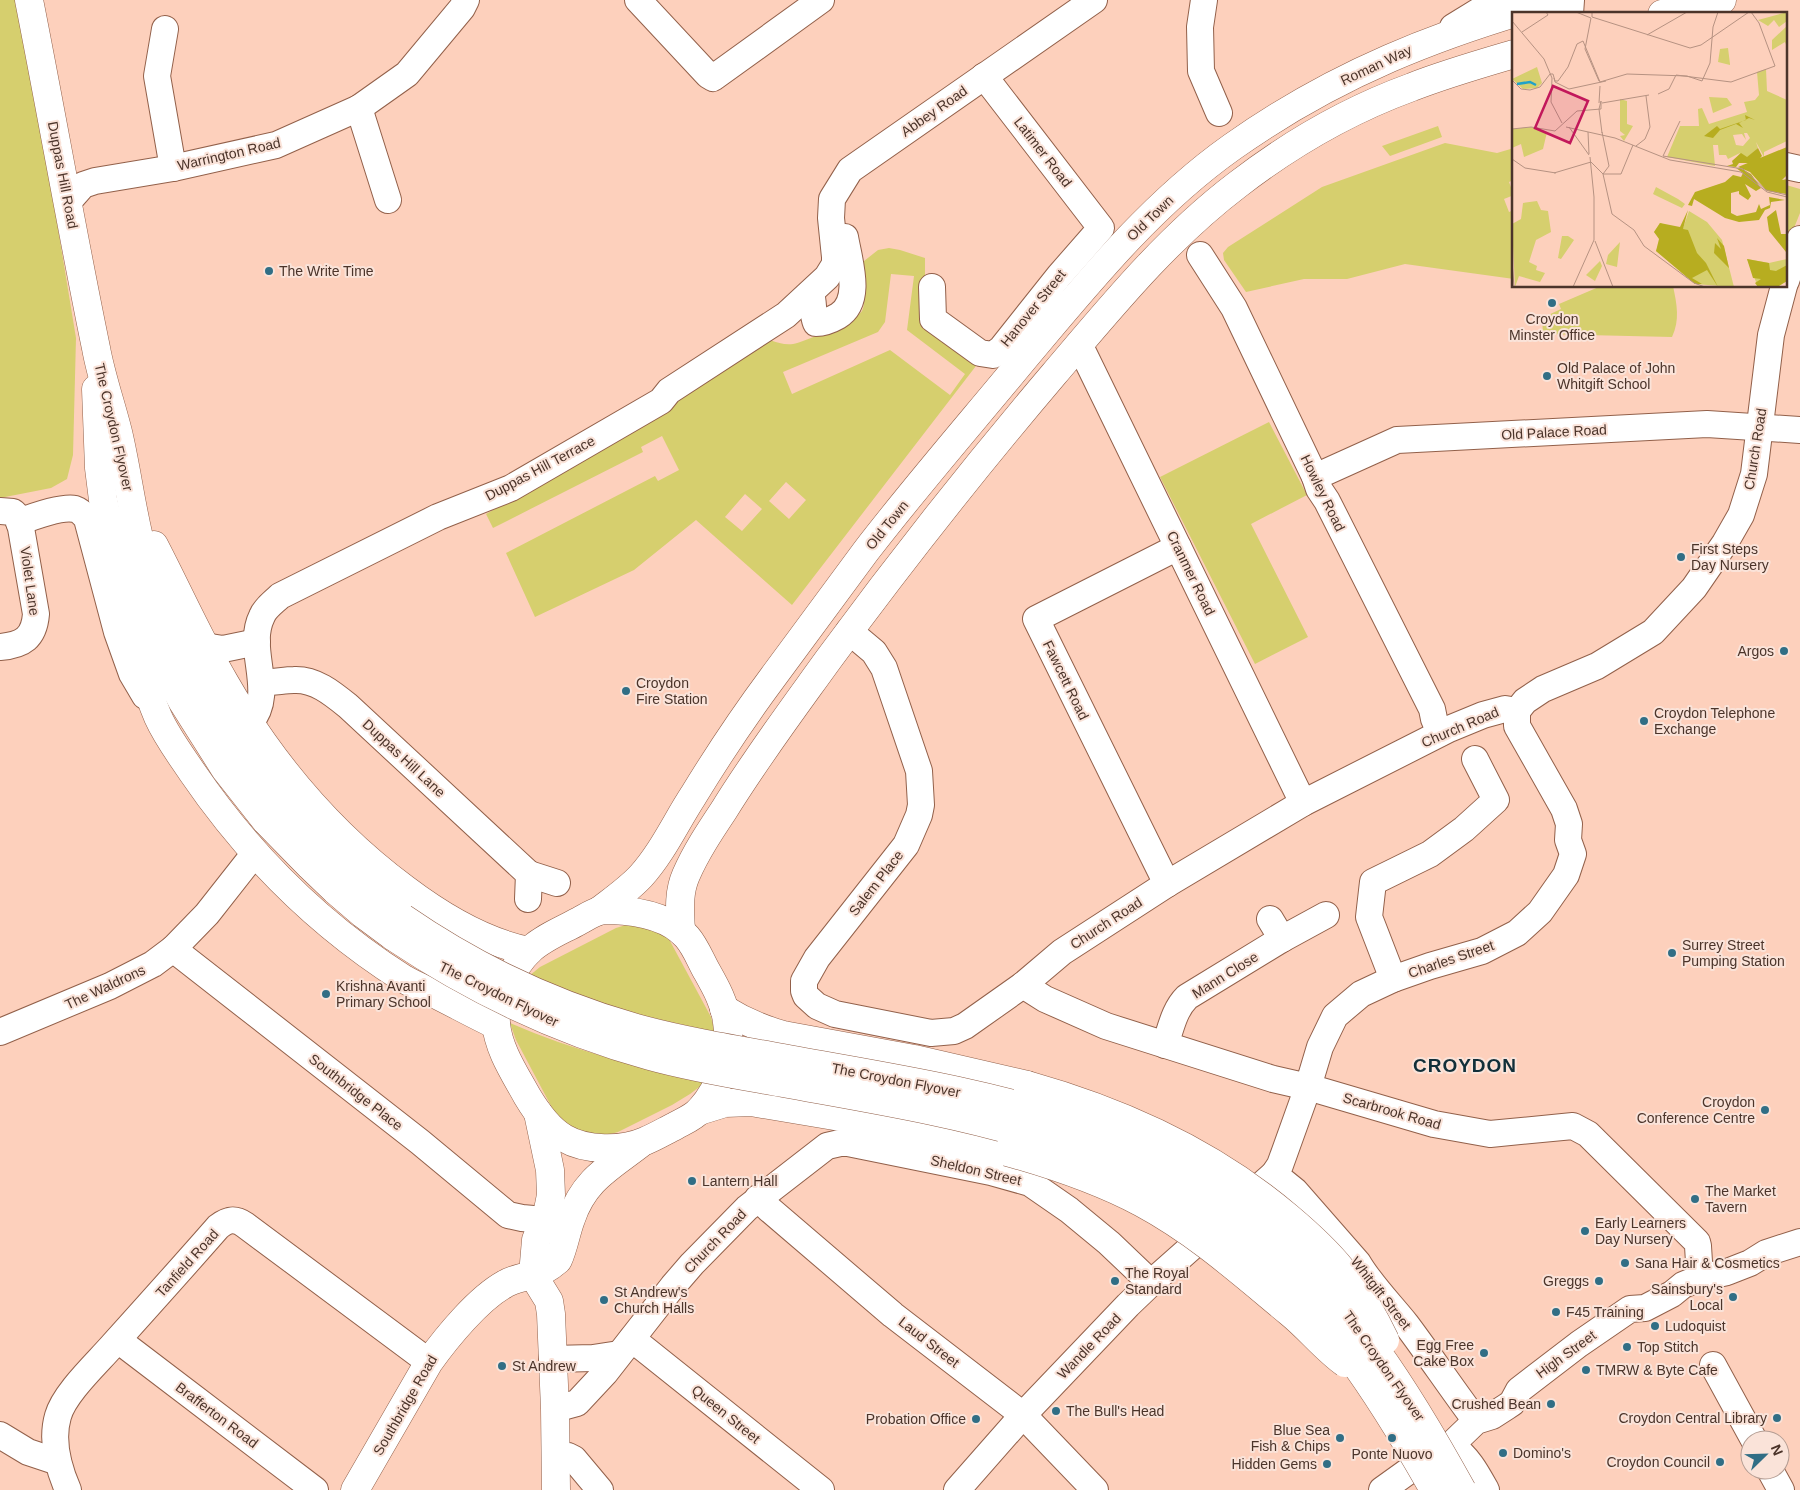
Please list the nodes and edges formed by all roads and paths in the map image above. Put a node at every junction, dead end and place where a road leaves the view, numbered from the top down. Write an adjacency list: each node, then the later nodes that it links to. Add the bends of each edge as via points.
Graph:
1 (29, 0): 23 (main road, Duppas Hill Road)
2 (466, 0): 17 (street, Warrington Road, via 407,74)
3 (638, 0): 4 (street, via 708,75 715,77)
4 (820, 0)
5 (1094, 0): 16 (street, Abbey Road)
6 (1204, 0): 18 (street, via 1200,27 1201,71)
7 (1498, 0): 14 (street)
8 (1560, 0): 10 (main road, Roman Way)
9 (1722, 0): 11 (main road)
10 (1518, 12)
11 (1671, 12)
12 (1512, 14): 14 (main road, Roman Way)
13 (165, 29): 20 (street, via 157,76)
14 (1426, 42): 19 (main road, Roman Way, via 1318,92)
15 (1512, 55): 32 (main road, via 1411,87 1365,107 1279,154 1226,193 1162,251)
16 (984, 76): 21 (street, Abbey Road, via 850,170); 24 (street, Latimer Road)
17 (359, 108): 20 (street, Warrington Road, via 276,145); 22 (street)
18 (1219, 114)
19 (1208, 165): 55 (main road, Old Town, via 1121,246 952,445 865,553 749,709 641,877)
20 (173, 168): 23 (street, Warrington Road, via 95,181 83,185)
21 (838, 190): 27 (street, Abbey Road, via 832,199 831,218); 31 (street, via 853,294 848,308 816,323)
22 (388, 200)
23 (68, 202): 33 (main road, Duppas Hill Road)
24 (1101, 228): 29 (street, Hanover Street, via 993,355 980,353 933,319)
25 (1800, 239): 28 (street)
26 (1200, 255): 36 (street, Howley Road, via 1234,308)
27 (835, 257): 31 (street, Duppas Hill Terrace, via 827,277)
28 (1788, 275)
29 (932, 287)
30 (1783, 288): 34 (street, Church Road, via 1771,335)
31 (811, 293): 42 (street, Duppas Hill Terrace, via 778,320 669,391 661,400 511,488 438,517 280,596 262,616)
32 (1079, 344): 39 (street, Cranmer Road); 41 (main road, via 979,462)
33 (96, 350): 37 (main road, The Croydon Flyover, via 118,434); 40 (main road, The Croydon Flyover, via 97,435 103,500 114,547)
34 (1759, 428): 35 (street, Old Palace Road); 36 (street, Old Palace Road, via 1707,424 1397,440); 46 (street, Church Road, via 1754,474 1741,515 1694,588 1653,632 1596,666 1543,689 1525,701)
35 (1800, 430)
36 (1315, 477): 49 (street, Howley Road, via 1432,709)
37 (129, 495): 43 (main road); 57 (main road, The Croydon Flyover, via 161,607 198,685 230,739 268,790 309,836)
38 (10, 517): 44 (street, Violet Lane, via 36,604 36,623 24,641); 47 (street, via 76,509 88,520 125,656)
39 (1178, 547): 51 (street, Cranmer Road); 54 (street, Fawcett Road, via 1036,619)
40 (140, 622): 47 (main road, via 143,672); 57 (main road, The Croydon Flyover, via 182,701 246,797 310,866 363,914)
41 (849, 631): 58 (main road, via 776,730 702,845 681,891); 66 (street, Salem Place, via 874,652 884,668 919,772 921,805 906,845 817,958 804,981 804,991 817,1006 835,1014 930,1033)
42 (257, 642): 43 (street, via 223,649); 45 (street, Duppas Hill Terrace)
43 (204, 646): 48 (main road)
44 (0, 647)
45 (262, 682): 48 (street, Duppas Hill Terrace, via 258,710); 53 (street, Duppas Hill Lane, via 307,681 329,691 348,706 528,887)
46 (1518, 711): 49 (street, Church Road, via 1505,709 1490,713); 61 (street, Charles Street, via 1517,726 1567,816 1568,840 1573,854 1566,875 1540,912 1517,933 1482,951)
47 (158, 718): 52 (main road, via 205,790)
48 (250, 723): 60 (main road, via 268,751 313,806 371,862 421,901 452,920 496,942)
49 (1440, 733): 51 (street, Church Road)
50 (1475, 758): 61 (street, via 1496,800 1430,854 1373,882 1369,917)
51 (1302, 803): 54 (street, Church Road)
52 (255, 853): 59 (street, The Waldrons, via 207,914); 64 (main road, via 296,895 342,934 405,980)
53 (557, 883)
54 (1168, 884): 62 (street, Church Road, via 1062,952)
55 (599, 911): 58 (main road, via 643,914 661,919); 60 (main road)
56 (1326, 915): 67 (street, Mann Close, via 1276,929 1180,1004)
57 (398, 927): 85 (main road, The Croydon Flyover, bridge, via 449,972 506,1001 621,1048 698,1067 968,1118 1038,1137 1102,1160 1168,1192 1240,1240 1312,1309); 86 (main road, The Croydon Flyover, bridge, via 430,936 510,981 609,1020 701,1043 999,1101 1080,1124 1137,1148 1216,1192 1287,1248 1346,1310)
58 (681, 931): 63 (main road, via 694,948)
59 (173, 949): 65 (street, The Waldrons, via 133,976); 75 (street, Southbridge Place, via 508,1215)
60 (529, 951): 64 (main road, via 504,990 495,1014)
61 (1393, 980): 68 (street, Charles Street, via 1361,994 1335,1016 1320,1047)
62 (1023, 985): 66 (street, Church Road, via 965,1026); 67 (street, Scarbrook Road, via 1054,1004 1097,1023)
63 (724, 1009): 69 (main road, via 728,1022 725,1058 719,1082); 86 (main road, bridge, via 747,1023 783,1035 914,1059 1086,1103 1156,1131 1214,1162 1272,1203 1341,1268 1386,1340)
64 (496, 1025): 70 (main road, via 504,1053)
65 (0, 1032)
66 (946, 1033)
67 (1165, 1045): 68 (street, Scarbrook Road)
68 (1308, 1087): 73 (street, Wandle Road); 78 (street, Scarbrook Road, via 1420,1120 1474,1132 1503,1134 1573,1126 1588,1134 1697,1242)
69 (699, 1111): 71 (main road); 85 (main road, bridge, via 725,1103 751,1102 873,1123 1007,1152 1100,1183 1143,1203 1200,1240)
70 (538, 1112): 71 (main road, via 563,1138 590,1147 622,1147); 75 (main road, via 551,1179 550,1202)
71 (643, 1142): 77 (main road, Southbridge Road, via 591,1182 578,1200 558,1260)
72 (827, 1146): 74 (street, Church Road); 79 (street, Sheldon Street, via 848,1143 991,1172 1030,1184 1069,1210)
73 (1274, 1174): 79 (street, Wandle Road); 89 (street, Whitgift Street, via 1294,1191 1358,1263)
74 (758, 1198): 81 (street, Church Road, via 692,1264); 88 (street, Laud Street, via 893,1314)
75 (544, 1220): 77 (main road, via 535,1247)
76 (1800, 1242): 78 (street, High Street, via 1766,1253 1727,1272)
77 (533, 1275): 82 (main road, via 549,1301); 83 (main road, Southbridge Road, via 496,1289 456,1328)
78 (1700, 1278): 89 (street, High Street, via 1683,1284 1672,1294 1644,1308 1630,1309 1519,1390 1512,1403 1492,1416)
79 (1150, 1283): 88 (street, Wandle Road)
80 (118, 1340): 83 (street, Tanfield Road, via 218,1227 230,1220 238,1220); 94 (street, Tanfield Road, via 61,1406 55,1436); 97 (street, Brafferton Road)
81 (626, 1346): 82 (street, via 593,1358); 87 (street, Church Road, via 577,1403); 101 (street, Queen Street)
82 (552, 1359): 87 (main road)
83 (429, 1362): 98 (main road, Southbridge Road)
84 (1713, 1365): 90 (street)
85 (1365, 1378): 104 (main road, The Croydon Flyover, bridge)
86 (1402, 1389): 105 (main road, The Croydon Flyover, bridge)
87 (555, 1409): 93 (main road)
88 (1023, 1415): 102 (street, Wandle Road); 103 (street, Laud Street)
89 (1476, 1421): 92 (street, High Street)
90 (1749, 1430)
91 (0, 1435): 94 (street, via 28,1452)
92 (1451, 1445): 95 (street, High Street, via 1442,1447); 106 (street, via 1470,1462)
93 (556, 1456): 99 (main road); 100 (street, via 574,1459)
94 (58, 1462): 96 (street, Tanfield Road)
95 (1393, 1487)
96 (68, 1490)
97 (316, 1490)
98 (355, 1490)
99 (556, 1490)
100 (600, 1490)
101 (821, 1490)
102 (957, 1490)
103 (1095, 1490)
104 (1434, 1490)
105 (1462, 1490)
106 (1486, 1490)

